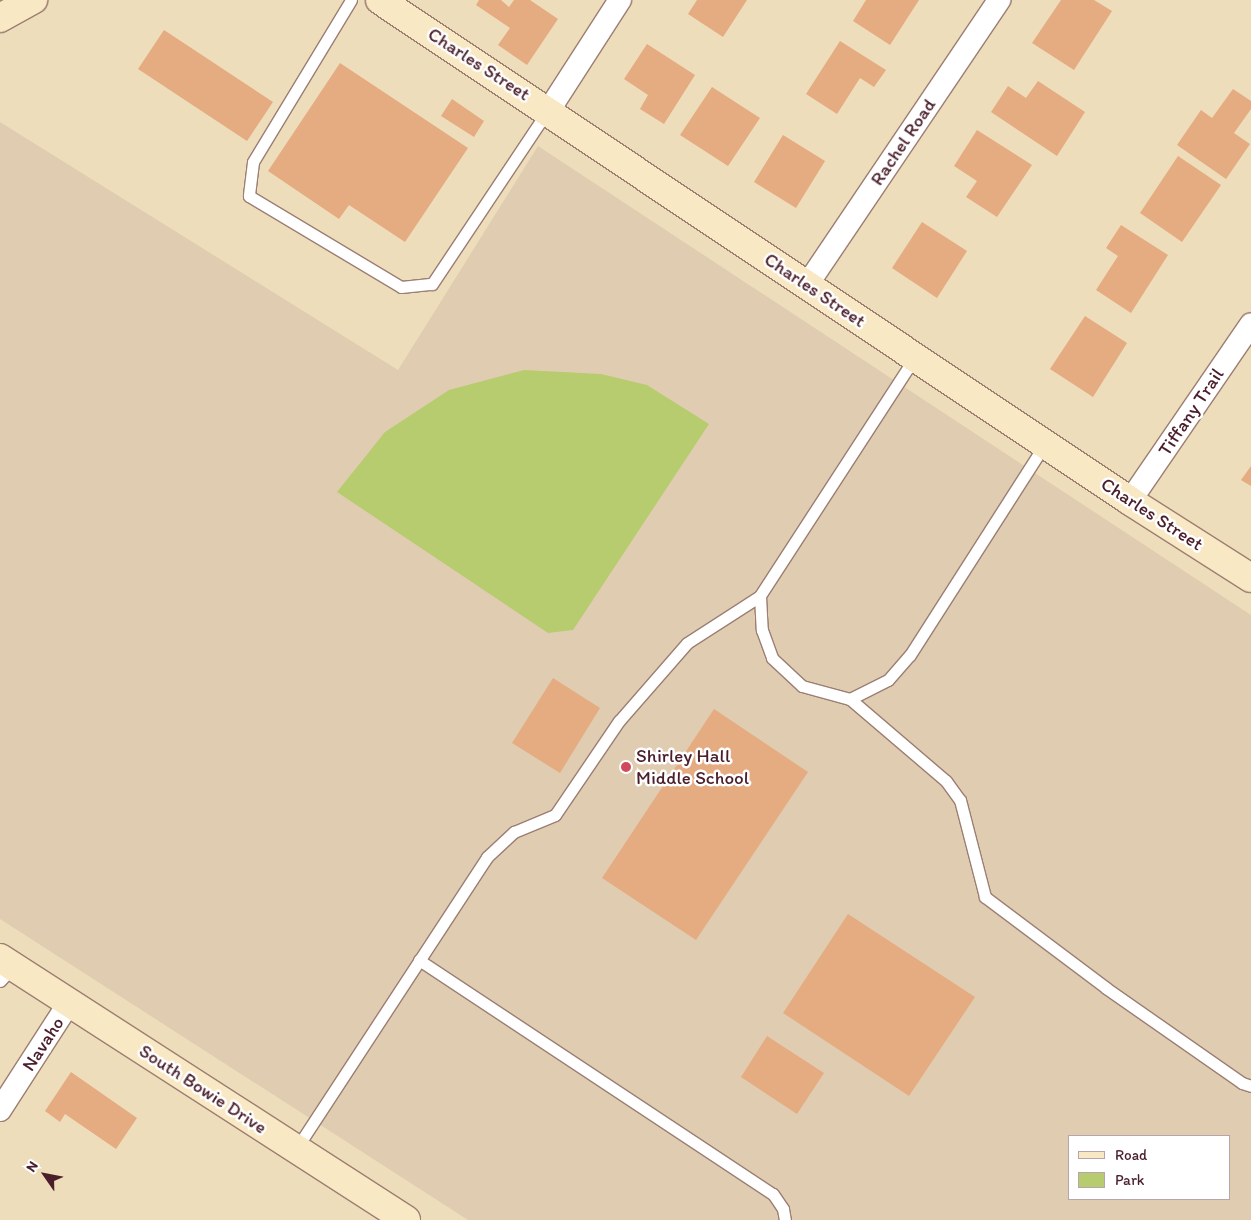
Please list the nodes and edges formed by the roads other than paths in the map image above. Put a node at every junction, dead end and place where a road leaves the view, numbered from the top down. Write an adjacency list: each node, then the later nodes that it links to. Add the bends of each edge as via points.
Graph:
1 (33, 0): 6 (street)
2 (351, 0): 7 (lane, via 252,162 249,196 401,286 432,284)
3 (380, 0): 7 (street, Charles Street)
4 (620, 0): 7 (street)
5 (1000, 0): 8 (street, Rachel Road)
6 (0, 18)
7 (548, 110): 8 (street, Charles Street)
8 (808, 284): 10 (street, Charles Street)
9 (1251, 324): 12 (street, Tiffany Trail)
10 (916, 357): 11 (street, Charles Street); 14 (lane)
11 (1045, 444): 12 (street, Charles Street); 15 (lane, via 910,655 888,680)
12 (1130, 501): 13 (street, Charles Street)
13 (1251, 578)
14 (760, 596): 15 (lane, via 762,630 772,658 802,686); 16 (lane, via 687,643 619,721 555,815 514,832 486,857)
15 (850, 699): 19 (lane, via 946,781 960,800 985,897 1114,993 1242,1083)
16 (419, 960): 21 (lane); 23 (lane, via 773,1194 783,1208)
17 (4, 969): 18 (street, South Bowie Drive)
18 (69, 1003): 20 (street, Navaho); 21 (street, South Bowie Drive)
19 (1251, 1086)
20 (0, 1110)
21 (296, 1149): 22 (street, South Bowie Drive)
22 (406, 1220)
23 (785, 1220)

